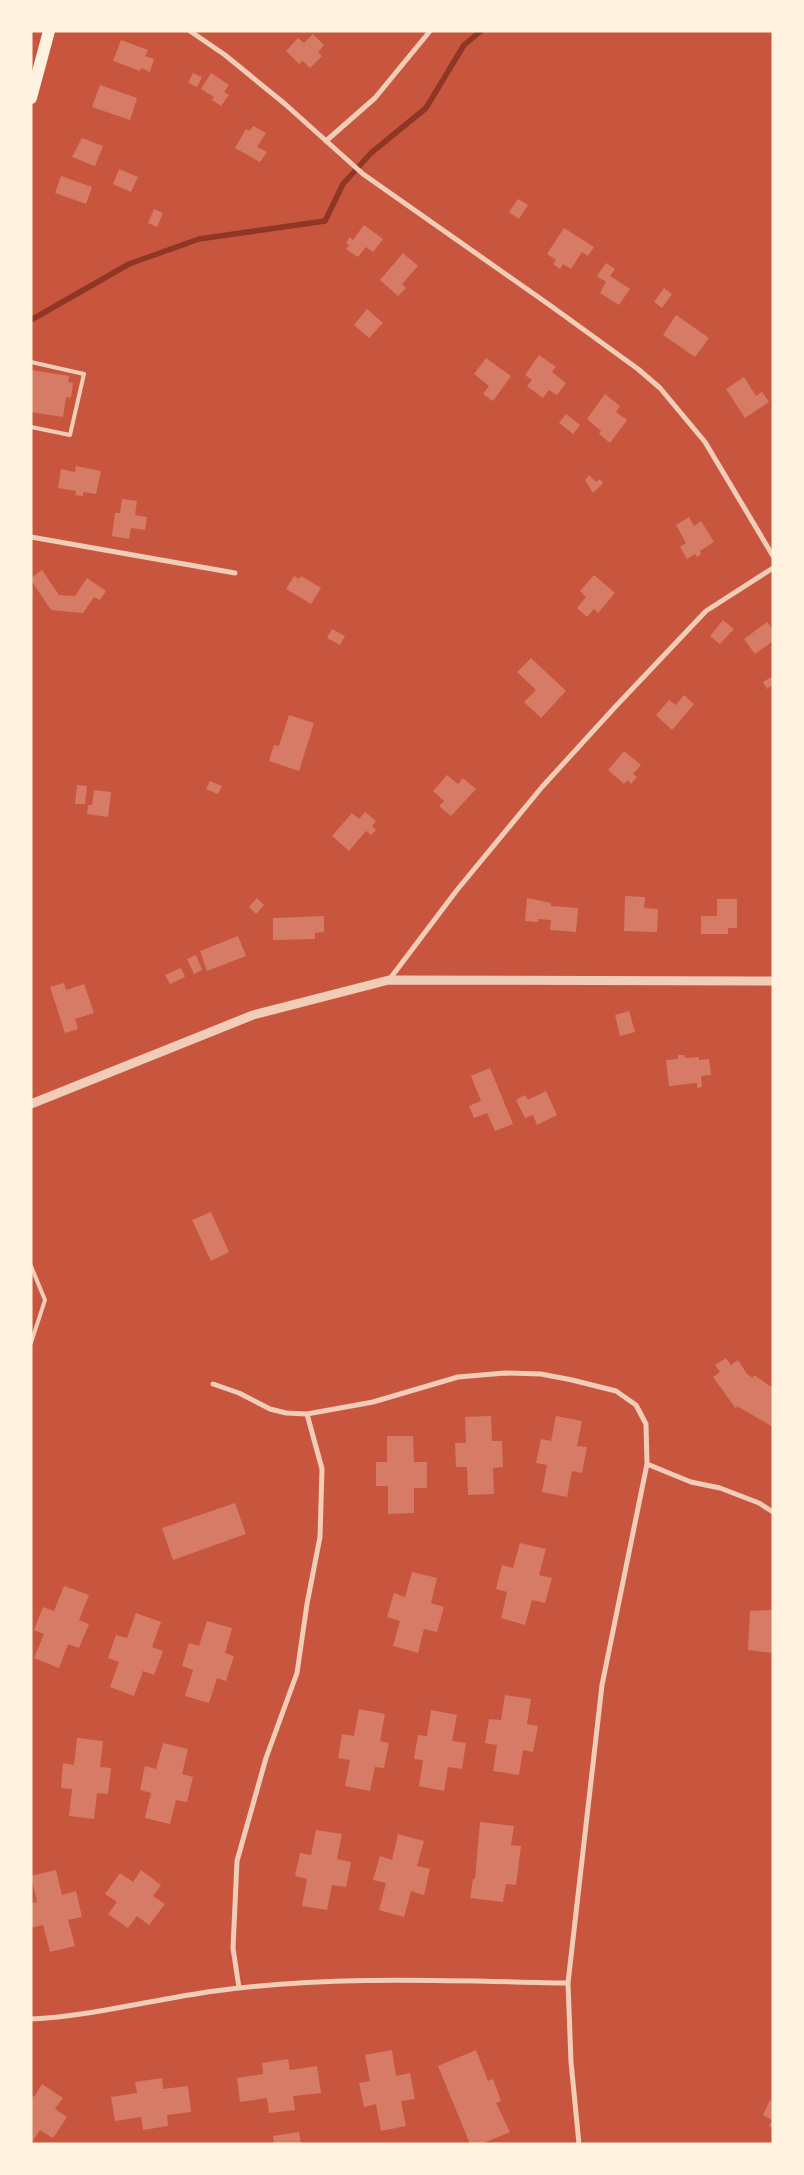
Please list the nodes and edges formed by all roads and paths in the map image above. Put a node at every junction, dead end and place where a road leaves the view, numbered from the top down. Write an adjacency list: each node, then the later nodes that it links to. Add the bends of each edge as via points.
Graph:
1 (49, 31): 4 (main road)
2 (190, 31): 5 (street, via 285,104)
3 (430, 31): 5 (street, via 375,98)
4 (31, 98)
5 (326, 141): 9 (street, via 363,174 567,317 660,388 705,442)
6 (31, 362): 7 (lane, via 84,374 70,435)
7 (31, 427)
8 (31, 537): 11 (street)
9 (773, 556)
10 (773, 568): 12 (street, via 706,611 616,706 542,787 457,890)
11 (235, 573)
12 (389, 980): 13 (street); 14 (street, via 253,1015)
13 (773, 980)
14 (31, 1104)
15 (31, 1266): 16 (lane, via 45,1300)
16 (31, 1343)
17 (213, 1384): 18 (street, via 240,1392 270,1408)
18 (307, 1414): 19 (street, via 373,1402 458,1377 540,1374 616,1391 636,1405 646,1424); 22 (street, via 322,1469 320,1537 297,1673 266,1758 237,1862 233,1948)
19 (647, 1464): 20 (street, via 691,1482 728,1491); 21 (street, via 602,1685)
20 (773, 1512)
21 (568, 1983): 22 (street, via 326,1981); 24 (street)
22 (239, 1988): 23 (street, via 76,2015)
23 (31, 2019)
24 (579, 2144)

